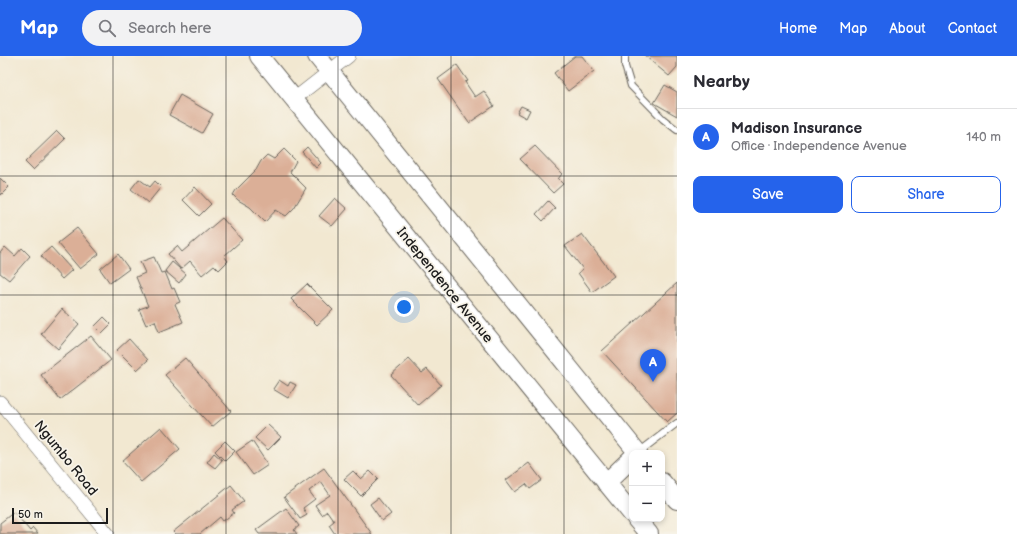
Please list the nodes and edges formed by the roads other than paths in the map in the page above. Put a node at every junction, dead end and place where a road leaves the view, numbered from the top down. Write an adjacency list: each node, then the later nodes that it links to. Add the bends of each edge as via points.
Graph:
1 (259, 56): 6 (main road, Independence Avenue)
2 (317, 56): 5 (main road)
3 (349, 56): 5 (street)
4 (626, 56): 7 (lane, via 625,66 630,86)
5 (330, 72): 6 (street); 10 (main road)
6 (294, 99): 13 (main road, Independence Avenue)
7 (677, 130)
8 (0, 402): 18 (street, Ngumbo Road)
9 (677, 423): 11 (lane)
10 (635, 450)
11 (641, 450)
12 (629, 461): 13 (main road)
13 (606, 483): 16 (main road, Independence Avenue)
14 (665, 486): 15 (main road)
15 (677, 500)
16 (629, 510)
17 (639, 522): 19 (main road)
18 (108, 534)
19 (649, 534)

